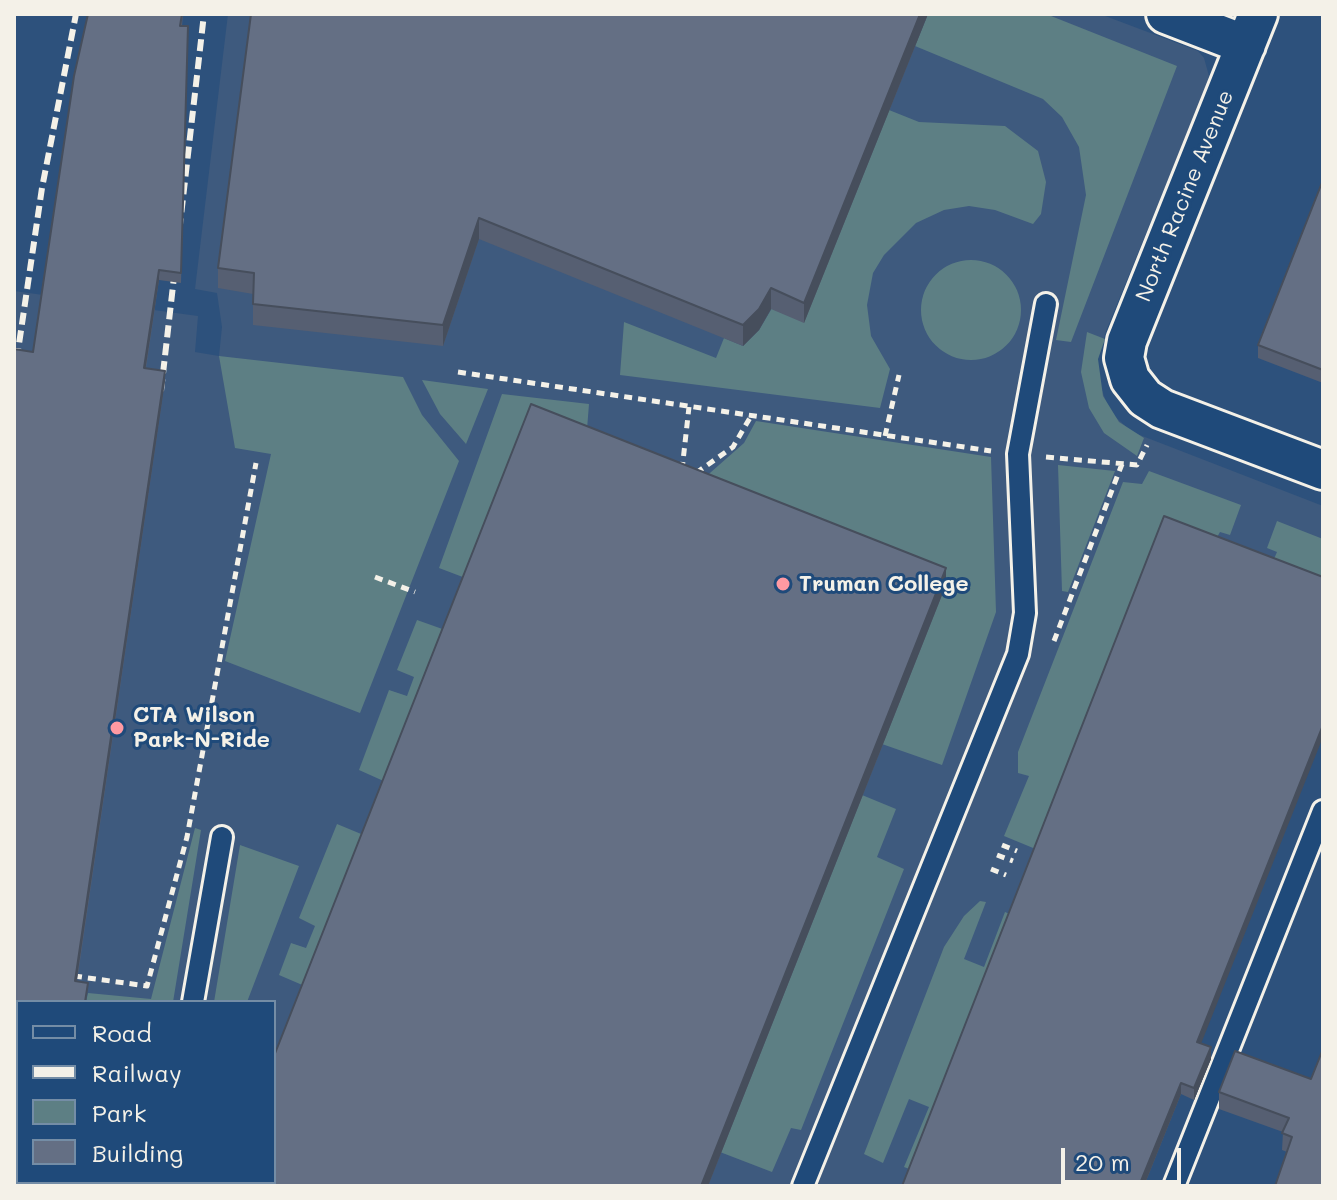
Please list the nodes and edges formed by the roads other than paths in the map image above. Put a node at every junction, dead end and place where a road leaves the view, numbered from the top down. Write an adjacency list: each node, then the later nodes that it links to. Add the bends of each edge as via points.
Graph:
1 (1166, 14): 2 (street)
2 (1252, 29): 4 (street, North Racine Avenue, via 1124,358 1130,379 1162,409)
3 (1046, 304): 8 (lane, via 1018,454 1025,613 1018,654)
4 (1323, 470)
5 (1323, 811): 9 (lane)
6 (222, 837): 7 (lane)
7 (193, 1000)
8 (803, 1186)
9 (1174, 1186)

